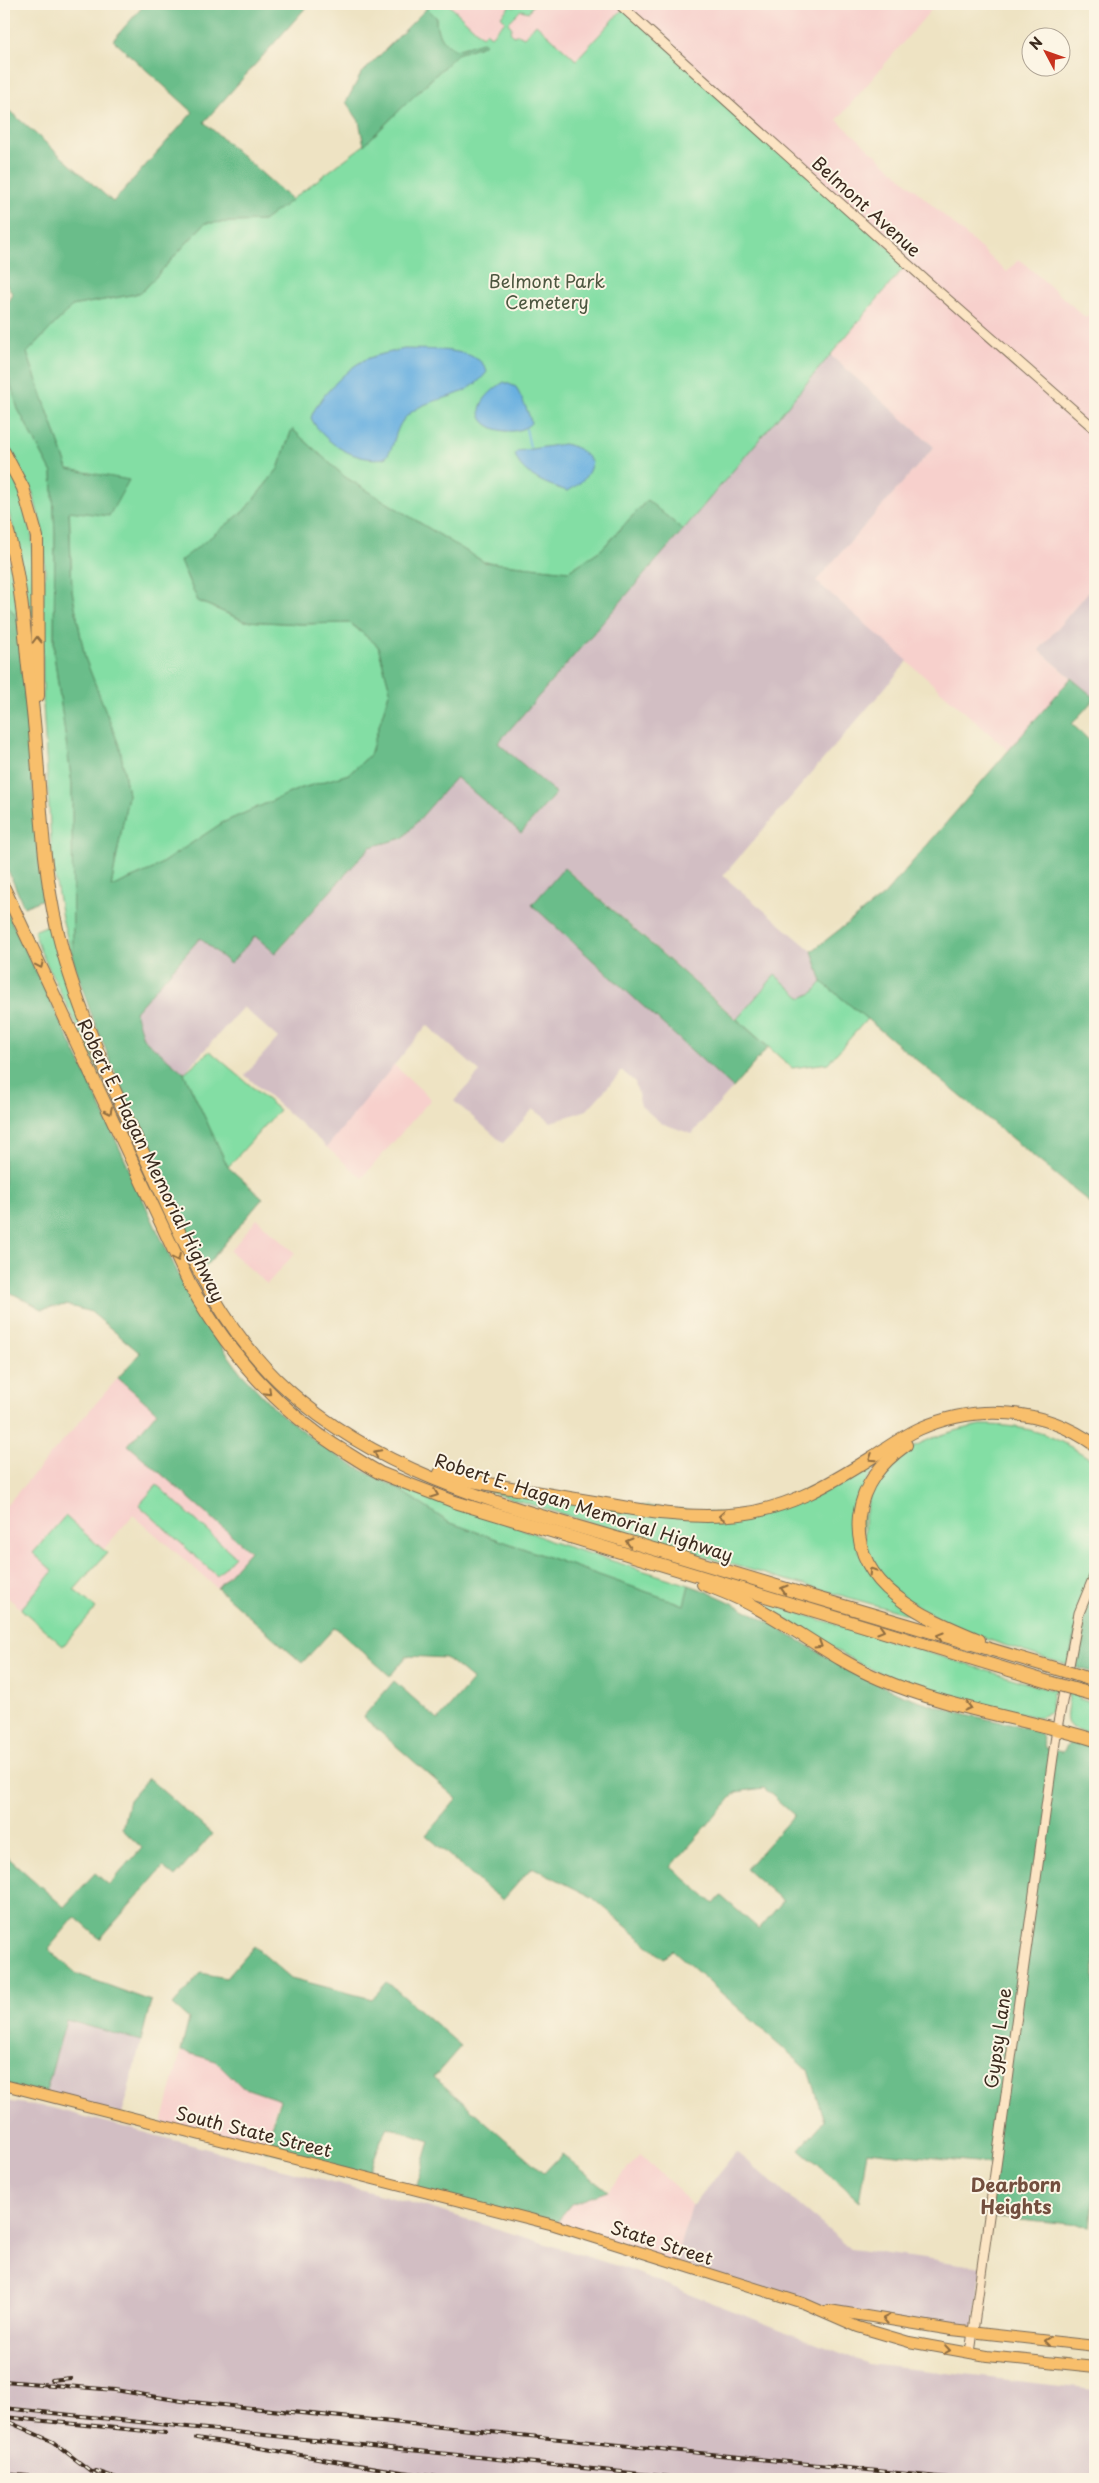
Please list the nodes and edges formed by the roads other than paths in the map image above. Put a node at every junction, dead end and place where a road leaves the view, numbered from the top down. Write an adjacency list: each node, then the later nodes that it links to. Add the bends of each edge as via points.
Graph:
1 (619, 4): 2 (main road, Belmont Avenue)
2 (1095, 429)
3 (4, 452): 5 (highway, one-way to 3, via 37,537 23,488)
4 (4, 518): 5 (highway, Robert E. Hagan Memorial Highway, via 22,607)
5 (36, 741): 9 (highway, Robert E. Hagan Memorial Highway, one-way to 5, via 339,1431 274,1378 231,1326 188,1252 88,1029 71,978 49,888 40,820)
6 (4, 888): 10 (highway, Robert E. Hagan Memorial Highway, one-way to 10, via 190,1285 246,1368 303,1423 378,1472 455,1502)
7 (1095, 1445): 9 (highway, one-way to 9, via 1044,1418 985,1412 956,1416 918,1429 820,1490 772,1508 710,1517 638,1510 467,1480 420,1466)
8 (1095, 1453): 12 (highway, one-way to 8, via 988,1644 912,1608 878,1580 868,1565 859,1536 860,1508 871,1479 894,1454 926,1435 944,1427 988,1420 1009,1420 1048,1428)
9 (399, 1464): 12 (highway, Robert E. Hagan Memorial Highway, one-way to 9, via 502,1503)
10 (533, 1526): 14 (highway, Robert E. Hagan Memorial Highway, one-way to 14, bridge); 15 (highway, one-way to 15, via 554,1537 706,1584 757,1608 844,1661 898,1687)
11 (1095, 1574): 15 (main road, Gypsy Lane, via 1079,1613)
12 (1000, 1653): 13 (highway, Robert E. Hagan Memorial Highway, bridge)
13 (1095, 1681)
14 (1095, 1695)
15 (1057, 1728): 16 (highway); 20 (main road, Gypsy Lane)
16 (1095, 1740)
17 (4, 2085): 18 (main road, South State Street)
18 (496, 2209): 19 (main road, State Street)
19 (818, 2308): 20 (main road, one-way to 19); 22 (main road, one-way to 22, via 858,2327 893,2338)
20 (973, 2333): 21 (main road, one-way to 20); 22 (main road, Gypsy Lane)
21 (1095, 2346)
22 (970, 2353): 23 (main road)
23 (1095, 2367)

